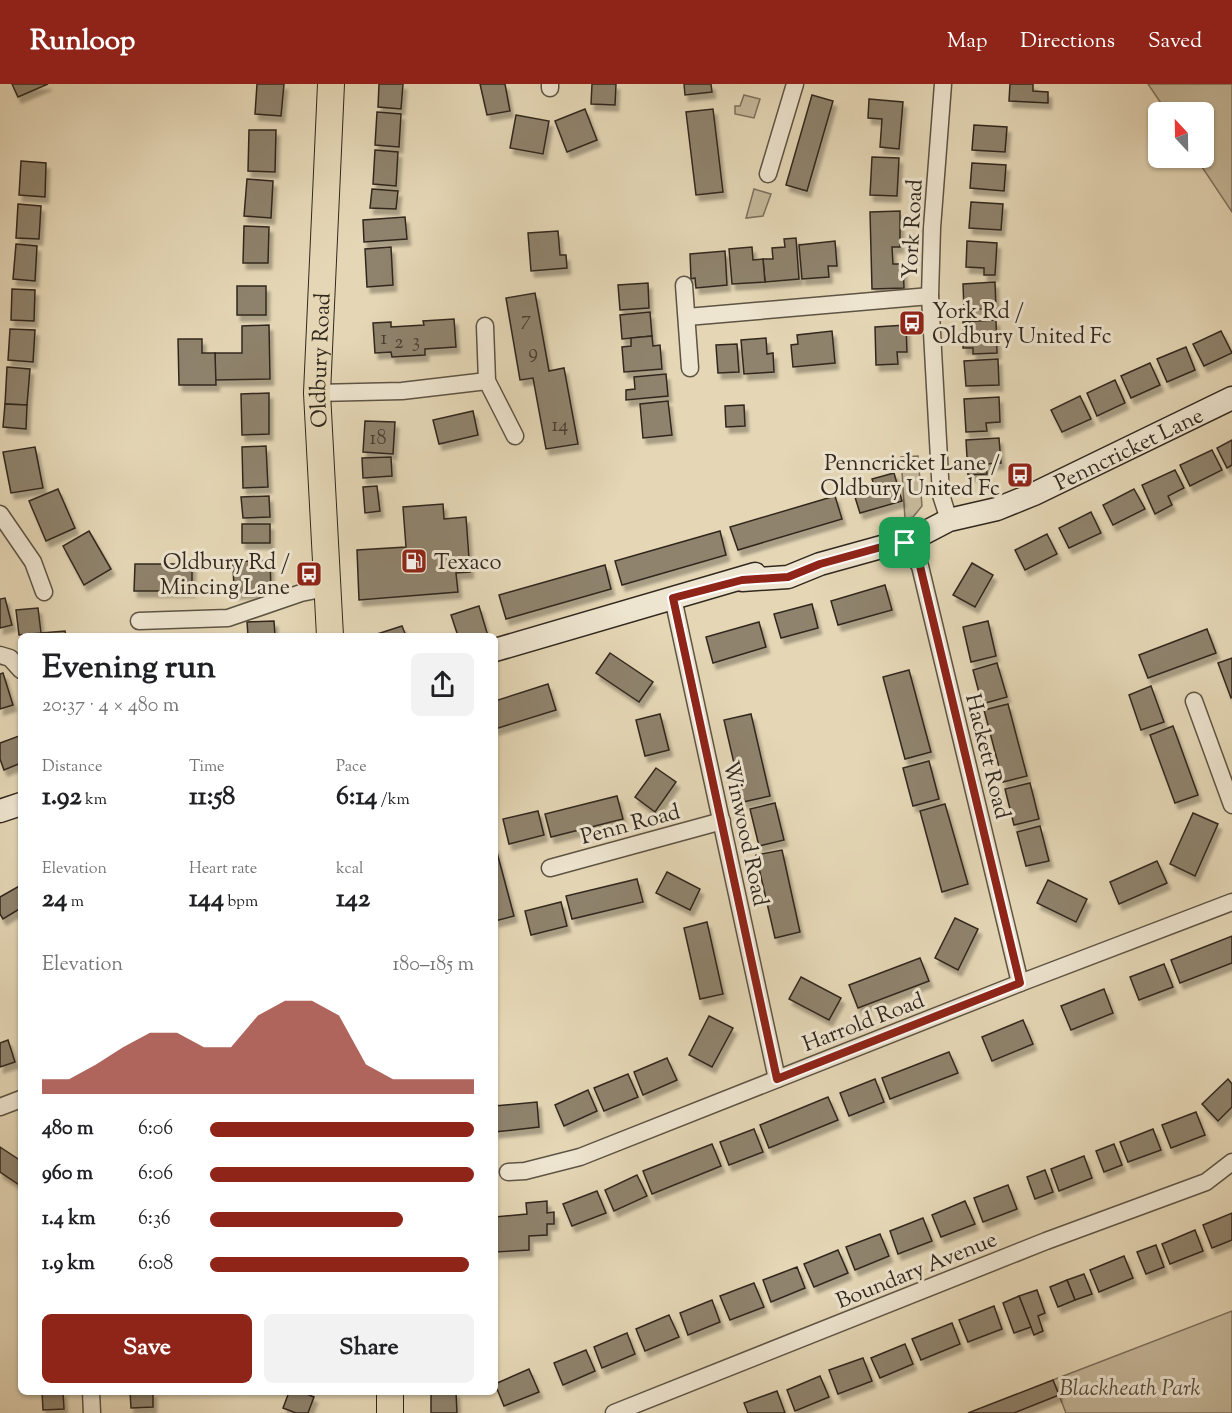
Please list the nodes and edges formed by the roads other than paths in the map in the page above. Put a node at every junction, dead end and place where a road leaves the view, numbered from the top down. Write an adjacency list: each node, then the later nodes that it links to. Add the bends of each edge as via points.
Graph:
1 (331, 84): 11 (main road, Oldbury Road)
2 (795, 84): 4 (street)
3 (943, 84): 6 (street, York Road)
4 (768, 174)
5 (684, 285): 7 (street)
6 (930, 296): 7 (street); 15 (street, York Road, via 941,495)
7 (687, 317): 9 (street)
8 (485, 326): 10 (street)
9 (690, 369)
10 (487, 381): 11 (street, via 402,392); 13 (street)
11 (317, 393): 17 (main road, Oldbury Road)
12 (1232, 398): 15 (street, Penncricket Lane, via 1034,494 997,509)
13 (515, 436)
14 (0, 514): 18 (street, via 33,562)
15 (949, 520): 16 (street, Penncricket Lane)
16 (905, 543): 19 (street, Penncricket Lane, via 820,564 788,577 742,580); 32 (street, Hackett Road, via 920,566)
17 (326, 588): 20 (street, via 228,618); 21 (main road, Oldbury Road)
18 (44, 592)
19 (673, 598): 22 (street, Penncricket Lane); 29 (street, Winwood Road)
20 (140, 621)
21 (330, 633)
22 (499, 650)
23 (0, 655): 24 (street)
24 (18, 667)
25 (1194, 701): 27 (street)
26 (18, 805): 28 (street)
27 (1232, 805)
28 (0, 811)
29 (722, 821): 30 (street, Penn Road); 33 (street, Winwood Road)
30 (550, 868)
31 (1232, 902): 32 (street, Harrold Road)
32 (1020, 983): 33 (street, Harrold Road)
33 (777, 1079): 37 (street, Harrold Road, via 580,1157)
34 (18, 1101): 35 (street)
35 (0, 1107)
36 (1232, 1162): 42 (street, Boundary Avenue, via 1206,1182 1046,1240)
37 (508, 1172)
38 (91, 1395): 40 (street)
39 (390, 1395): 41 (main road)
40 (92, 1413)
41 (390, 1413)
42 (614, 1413)

